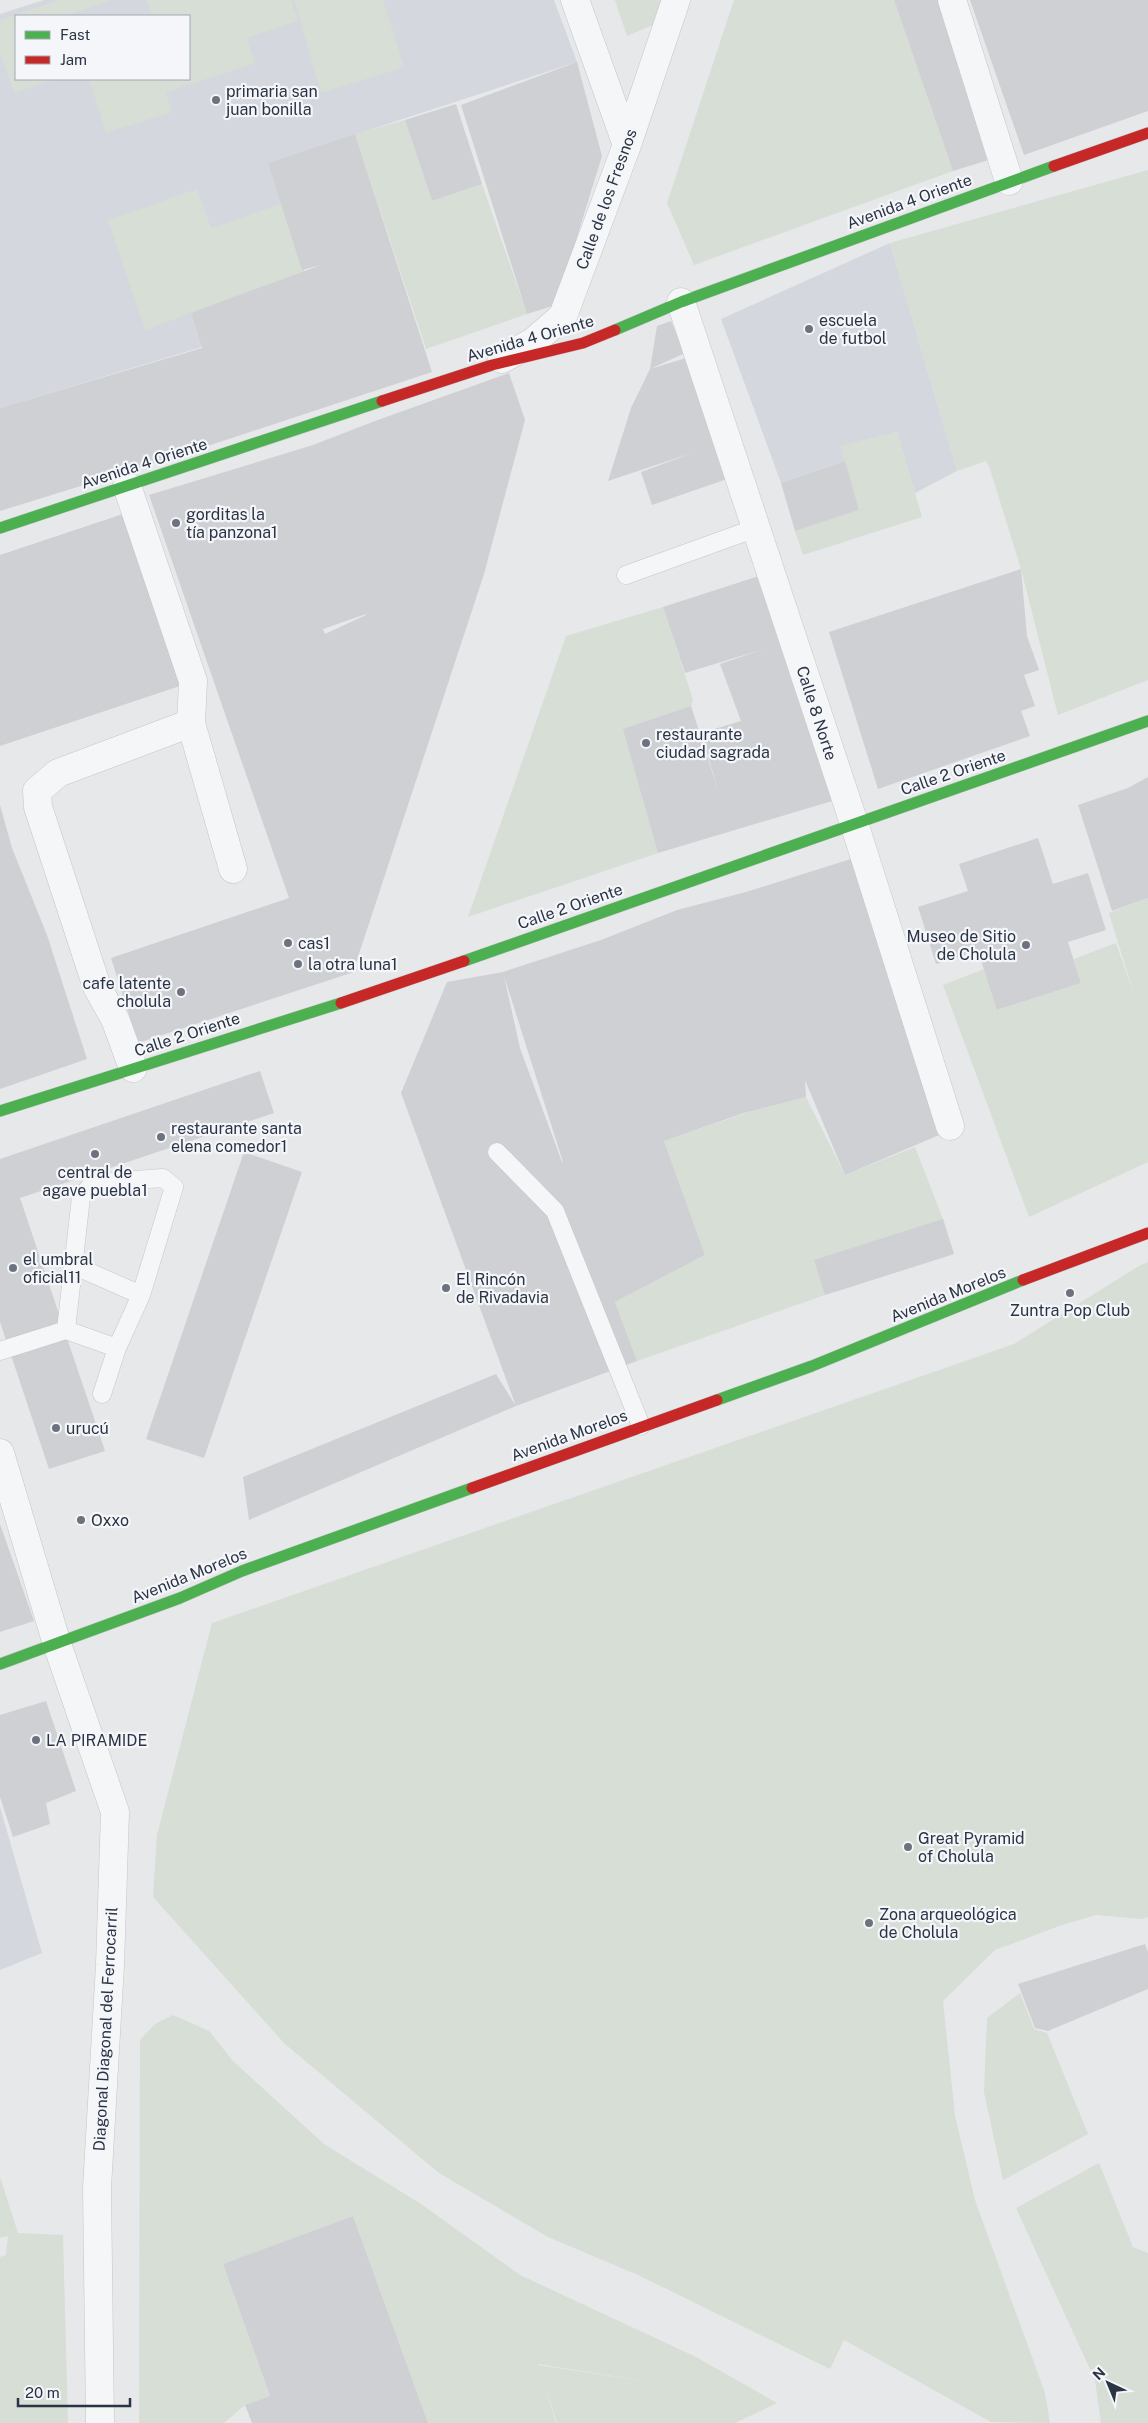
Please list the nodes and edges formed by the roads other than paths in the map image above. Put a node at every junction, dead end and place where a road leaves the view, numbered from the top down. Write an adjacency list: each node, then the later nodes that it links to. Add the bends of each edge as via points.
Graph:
1 (575, 0): 5 (street)
2 (676, 0): 5 (street, Calle de los Fresnos)
3 (952, 0): 6 (street)
4 (1148, 133): 6 (street, Avenida 4 Oriente)
5 (627, 145): 8 (street, Calle de los Fresnos, via 563,316 533,342)
6 (1008, 181): 7 (street, Avenida 4 Oriente)
7 (681, 302): 8 (street, Avenida 4 Oriente, via 583,343); 11 (street, Calle 8 Norte)
8 (492, 365): 9 (street, Avenida 4 Oriente)
9 (127, 486): 10 (street, Avenida 4 Oriente); 14 (street, via 193,681)
10 (0, 528)
11 (756, 528): 12 (lane); 15 (street, Calle 8 Norte)
12 (626, 575)
13 (1148, 721): 15 (street, Calle 2 Oriente)
14 (191, 723): 16 (street); 17 (street, via 58,772 37,791 38,807 97,987 115,1019)
15 (854, 823): 17 (street, Calle 2 Oriente, via 394,986); 19 (street, Calle 8 Norte)
16 (233, 869)
17 (133, 1068): 18 (street, Calle 2 Oriente)
18 (0, 1111)
19 (950, 1126)
20 (497, 1152): 28 (lane, via 555,1211)
21 (1148, 1233): 28 (street, Avenida Morelos, via 812,1366)
22 (73, 1264): 23 (lane); 23 (lane, via 81,1197 94,1183 163,1178 174,1187); 24 (lane)
23 (141, 1294): 25 (lane)
24 (66, 1330): 25 (lane); 26 (lane)
25 (117, 1348): 27 (lane)
26 (0, 1351)
27 (102, 1394)
28 (641, 1426): 30 (street, Avenida Morelos, via 242,1571)
29 (0, 1454): 30 (street, Diagonal Diagonal del Ferrocarril)
30 (57, 1644): 31 (street, Avenida Morelos); 32 (street, Diagonal Diagonal del Ferrocarril, via 115,1812 97,2188)
31 (0, 1664)
32 (100, 2423)

